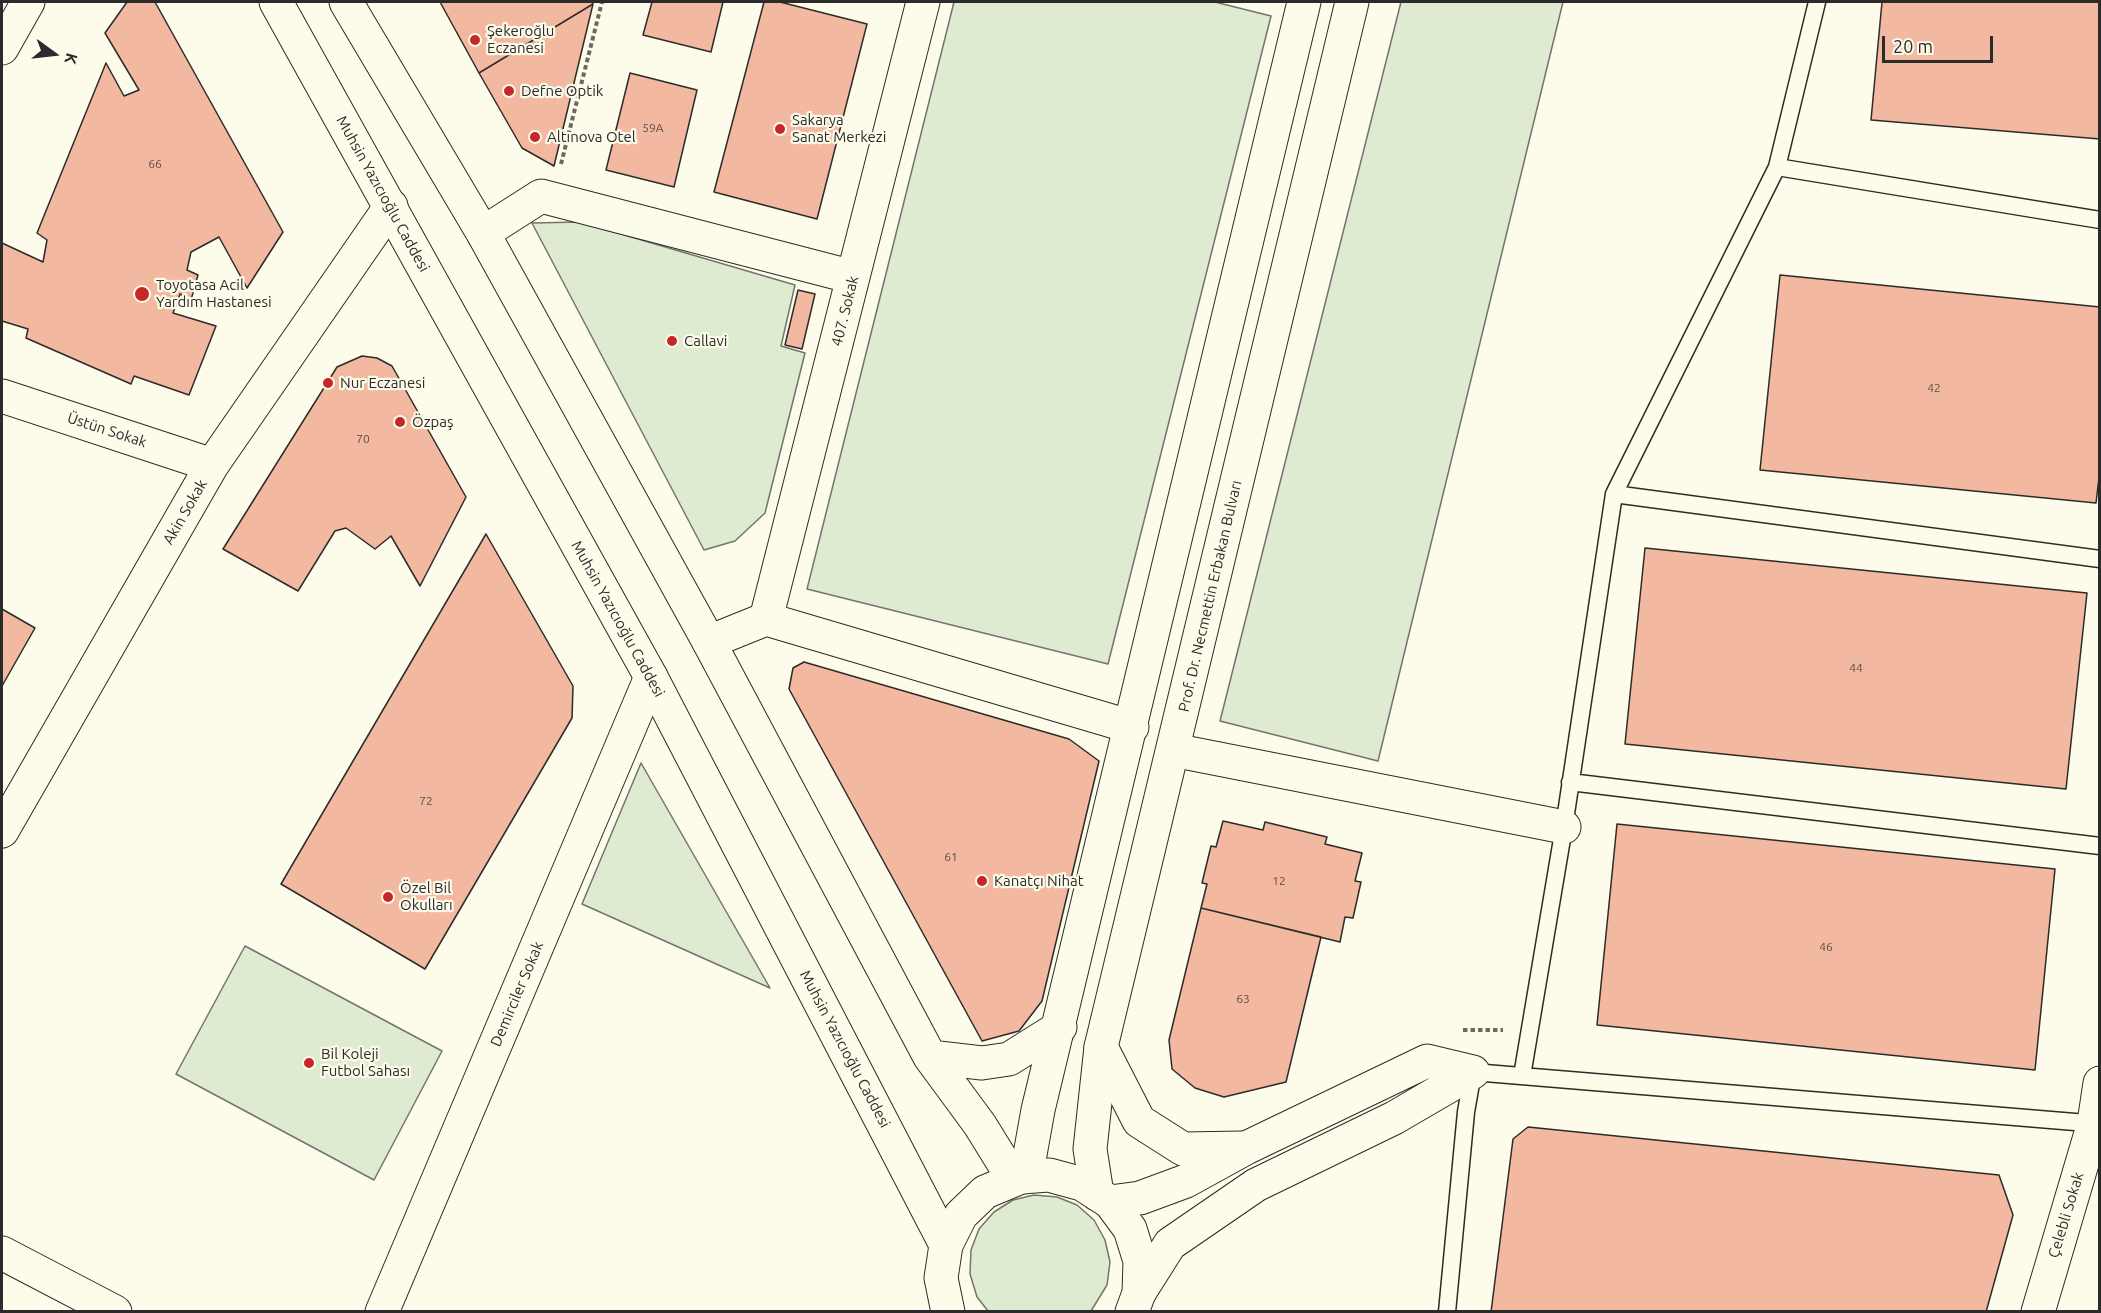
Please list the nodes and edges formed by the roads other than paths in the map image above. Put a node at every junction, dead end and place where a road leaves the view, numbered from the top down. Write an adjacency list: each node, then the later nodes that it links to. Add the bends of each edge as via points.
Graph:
1 (28, 2): 8 (main road)
2 (276, 2): 10 (main road, Muhsin Yazıcıoğlu Caddesi)
3 (346, 2): 12 (main road)
4 (923, 2): 13 (main road, 407. Sokak)
5 (1304, 2): 21 (main road)
6 (1352, 2): 22 (main road, Prof. Dr. Necmettin Erbakan Bulvarı)
7 (1817, 2): 9 (lane)
8 (2, 48)
9 (1777, 167): 11 (lane); 16 (lane)
10 (391, 206): 15 (main road, Akin Sokak); 20 (main road, Muhsin Yazıcıoğlu Caddesi)
11 (2100, 220)
12 (483, 233): 13 (main road, via 541,196); 19 (main road)
13 (853, 277): 18 (main road, 407. Sokak)
14 (2, 396): 15 (main road, Üstün Sokak)
15 (212, 465): 25 (main road, Akin Sokak)
16 (1614, 494): 17 (lane); 23 (lane)
17 (2100, 559)
18 (766, 620): 19 (main road); 21 (main road)
19 (709, 642): 29 (main road)
20 (651, 677): 37 (main road, Muhsin Yazıcıoğlu Caddesi); 42 (main road, Demirciler Sokak)
21 (1132, 727): 27 (main road)
22 (1173, 750): 24 (main road); 28 (main road, Prof. Dr. Necmettin Erbakan Bulvarı)
23 (1570, 782): 24 (lane); 26 (lane)
24 (1564, 827): 31 (lane)
25 (2, 831)
26 (2100, 846)
27 (1059, 1027): 29 (main road, via 1009,1059 982,1063); 35 (main road)
28 (1101, 1047): 34 (main road, via 1139,1121 1183,1149); 36 (main road, Prof. Dr. Necmettin Erbakan Bulvarı, via 1090,1149)
29 (930, 1057): 35 (main road)
30 (1473, 1072): 31 (lane); 34 (main road, via 1427,1061); 40 (main road, via 1394,1118 1256,1185 1170,1244); 45 (lane)
31 (1522, 1076): 33 (lane)
32 (2100, 1083): 33 (main road, Çelebli Sokak)
33 (2097, 1123): 46 (main road, Çelebli Sokak)
34 (1246, 1148): 36 (main road, via 1186,1181 1140,1198)
35 (1020, 1178): 36 (main road, via 1049,1175 1082,1184); 37 (main road, via 985,1192 961,1215)
36 (1103, 1198): 40 (main road, via 1130,1229 1140,1261)
37 (946, 1245): 39 (main road)
38 (2, 1253): 41 (main road)
39 (941, 1278): 43 (main road); 44 (main road)
40 (1136, 1302)
41 (115, 1311)
42 (382, 1311)
43 (929, 1311)
44 (948, 1311)
45 (1448, 1311)
46 (2038, 1311)

